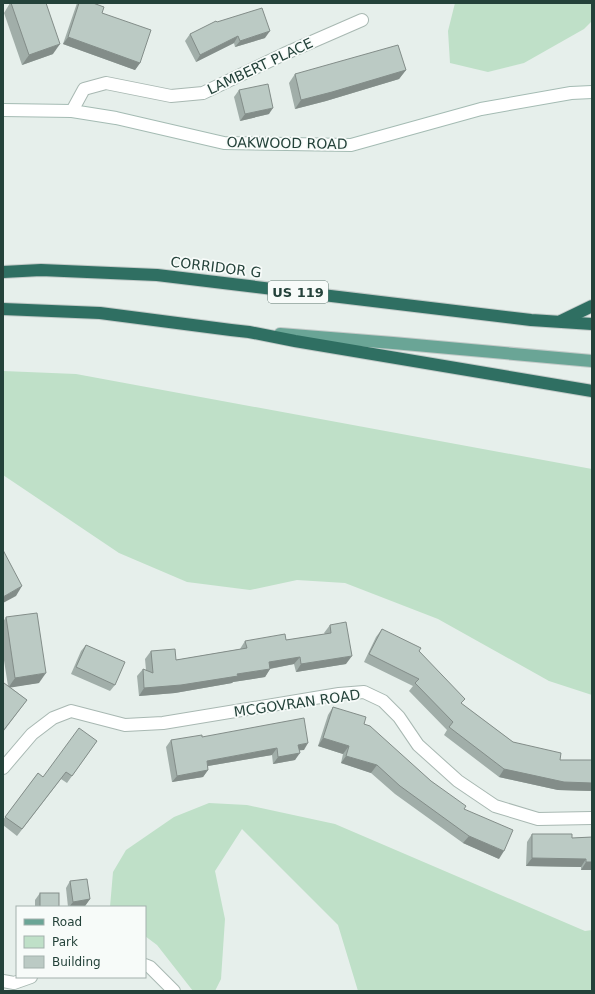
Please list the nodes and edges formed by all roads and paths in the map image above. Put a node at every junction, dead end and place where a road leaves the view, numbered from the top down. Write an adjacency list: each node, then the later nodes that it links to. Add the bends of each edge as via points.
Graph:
1 (362, 20): 4 (street, LAMBERT PLACE, via 203,93 171,96 106,83 84,89)
2 (592, 92): 4 (street, OAKWOOD ROAD, via 571,93 481,109 351,145 224,143 116,118)
3 (3, 110): 4 (street, OAKWOOD ROAD)
4 (72, 111)
5 (3, 272): 8 (highway, CORRIDOR G / US 119, via 41,270 157,275)
6 (592, 306): 8 (highway)
7 (3, 309): 10 (highway, via 100,313)
8 (560, 322): 9 (highway, CORRIDOR G / US 119)
9 (592, 324)
10 (249, 332): 11 (main road); 12 (highway)
11 (592, 361)
12 (592, 391)
13 (3, 768): 14 (street, MCGOVRAN ROAD, via 32,734 53,718 71,711 125,725 163,723 364,692 383,701 399,717 418,745 458,781 495,806 538,819)
14 (592, 818)
15 (146, 965): 18 (street, via 150,966)
16 (28, 978): 17 (street, via 14,983)
17 (3, 981)
18 (174, 991)

